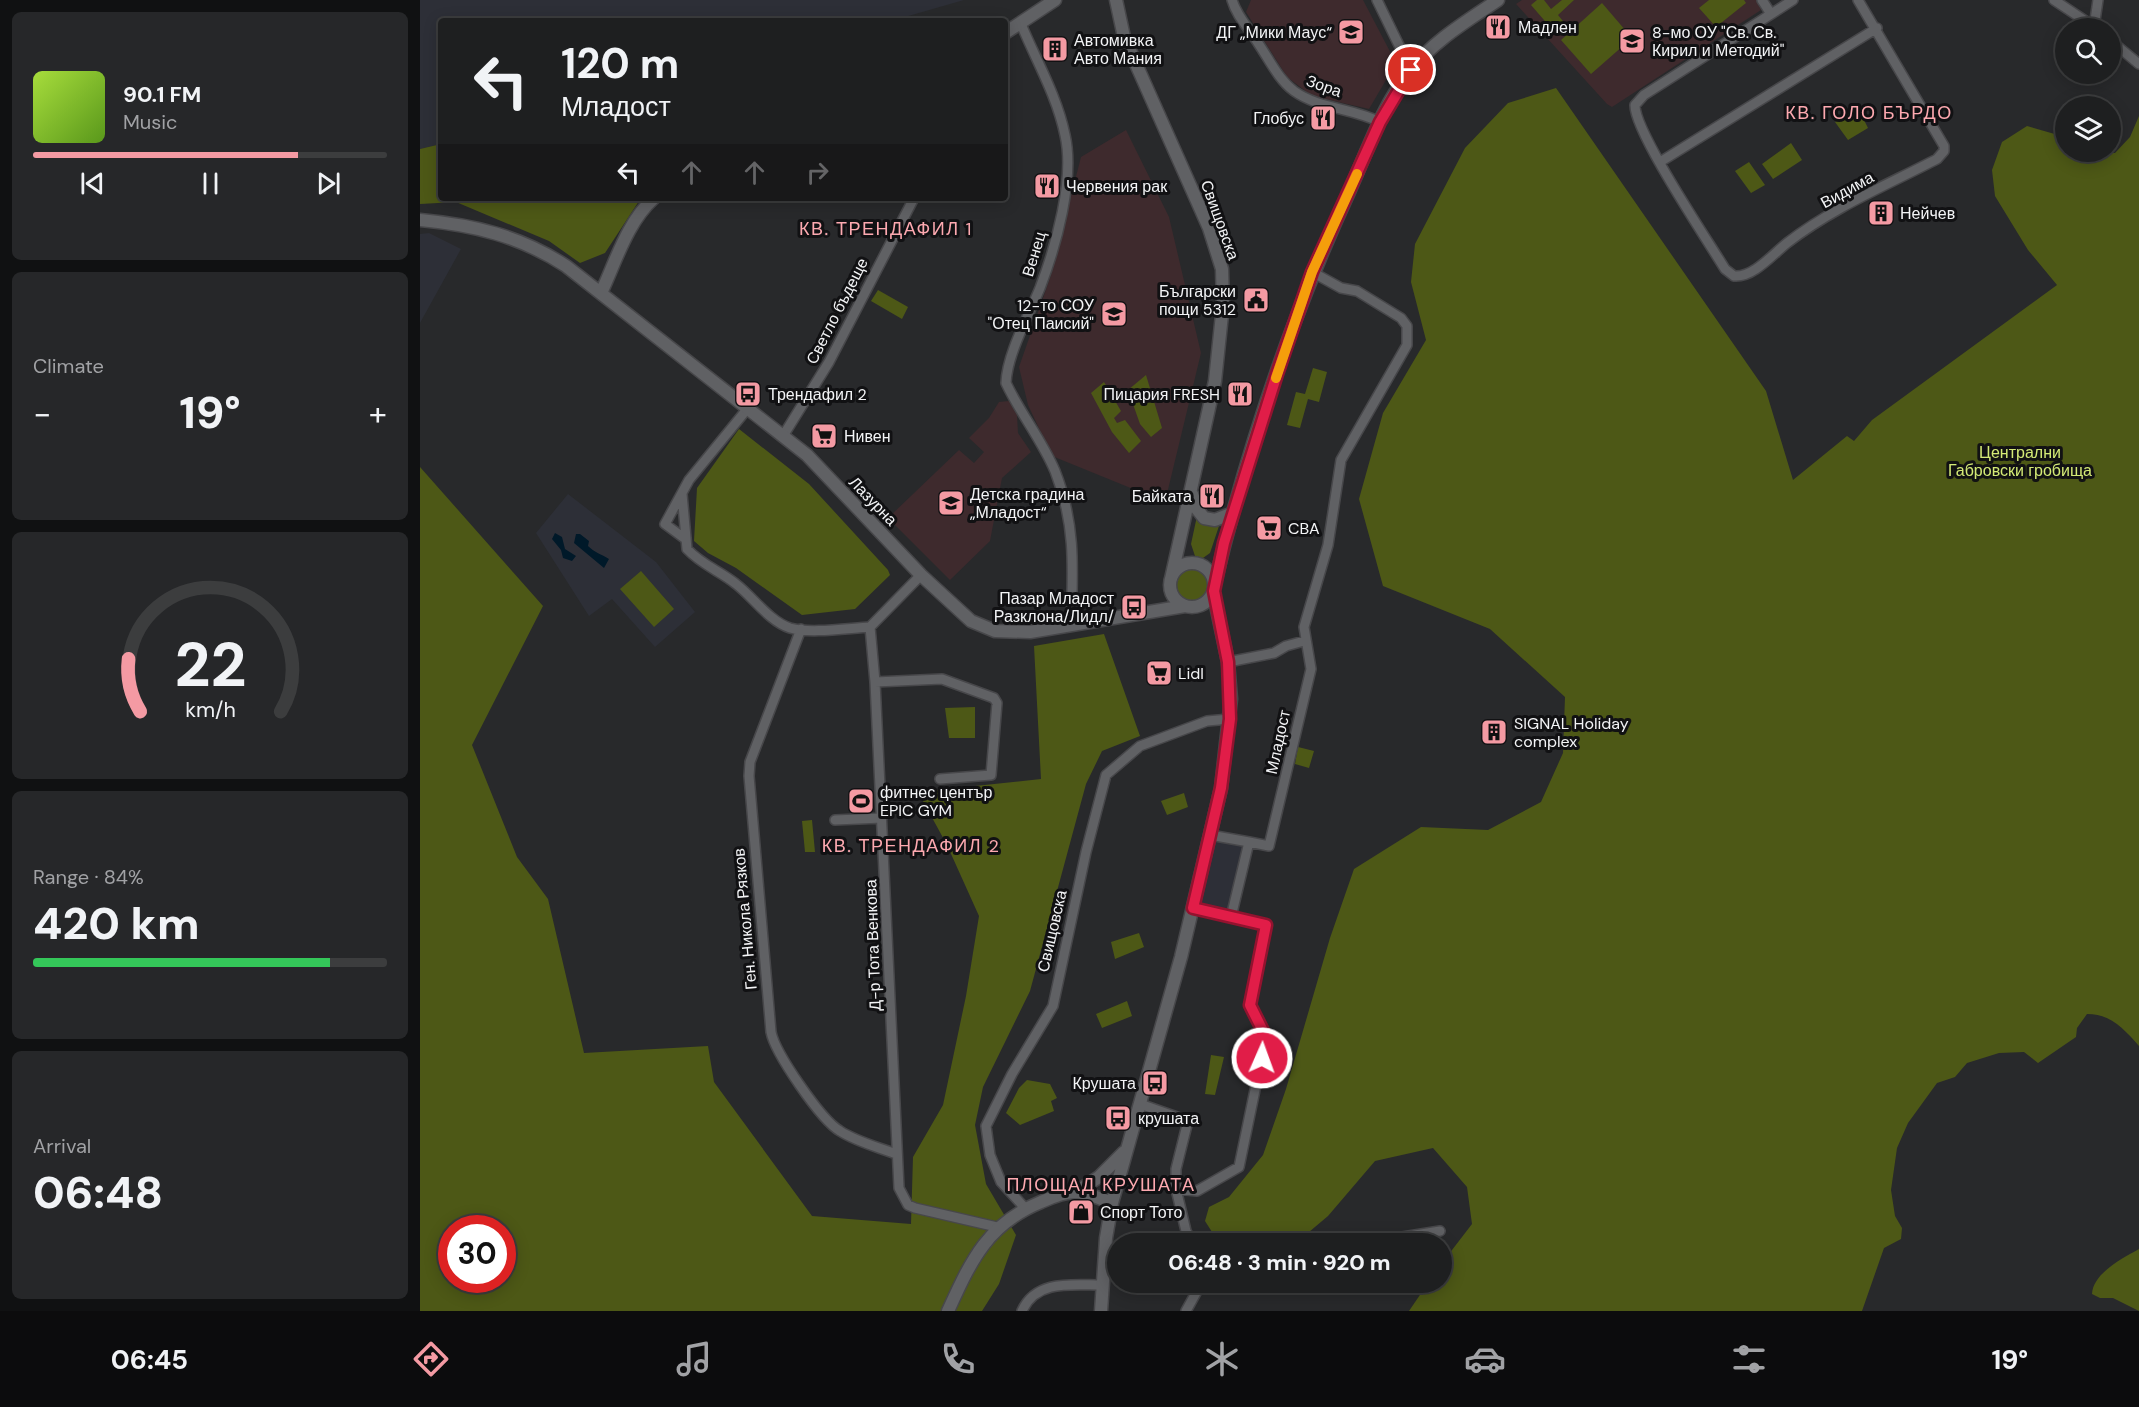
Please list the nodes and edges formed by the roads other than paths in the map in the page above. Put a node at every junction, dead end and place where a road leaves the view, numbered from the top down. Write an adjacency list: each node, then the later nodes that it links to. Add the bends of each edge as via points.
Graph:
1 (1116, 0): 29 (street, Свищовска, via 1124,37 1209,228 1222,269 1223,305 1215,381)
2 (1232, 0): 20 (street, Зора, via 1236,13 1278,74 1294,90 1313,101 1365,114)
3 (1377, 0): 19 (street)
4 (1498, 0): 19 (street, via 1437,42)
5 (1762, 0): 11 (street)
6 (1793, 0): 11 (street)
7 (1858, 0): 15 (street, Видима)
8 (2054, 0): 12 (street)
9 (2098, 0): 13 (street)
10 (1054, 1): 14 (street)
11 (1771, 14): 21 (street, via 1638,99 1635,115)
12 (2080, 18)
13 (2096, 18)
14 (1021, 24): 16 (street); 41 (street, Венец, via 1062,125 1068,151 1048,267 1017,343 1006,383 1054,470 1068,510 1074,547)
15 (1877, 28): 21 (street); 21 (street, Видима, via 1944,146 1937,159 1845,207 1738,277 1725,269)
16 (1008, 31)
17 (2121, 49): 18 (street)
18 (2139, 64)
19 (1411, 70): 20 (street)
20 (1380, 122): 25 (street)
21 (1660, 162)
22 (652, 201): 26 (street, via 629,232)
23 (912, 201): 28 (street, Светло бъдеще, via 829,362)
24 (420, 220): 26 (street, Лазурна, via 471,226 519,240 550,256)
25 (1312, 272): 31 (street); 45 (street, Младост, via 1341,288 1357,291 1401,318 1408,336 1407,345 1341,460 1328,545 1304,627)
26 (601, 293): 27 (street, Лазурна)
27 (748, 408): 28 (street, Лазурна); 30 (street)
28 (783, 436): 36 (street, Лазурна, via 807,455)
29 (1191, 490): 31 (street, via 1204,518 1215,520); 32 (street, Свищовска)
30 (682, 494): 33 (street); 33 (street, via 665,524)
31 (1233, 513): 34 (street)
32 (1183, 535): 35 (street, Свищовска); 37 (street, Свищовска)
33 (684, 538): 43 (street, via 687,549 707,567 738,585 788,627)
34 (1224, 543): 35 (street, via 1216,555); 38 (street)
35 (1196, 564): 37 (street, via 1180,567); 38 (street, via 1211,574)
36 (921, 575): 41 (street, Лазурна, via 960,613 995,631 1030,632); 42 (street)
37 (1171, 582): 39 (street, via 1174,598); 40 (street, via 1166,599)
38 (1214, 589): 39 (street, via 1206,603); 44 (street)
39 (1190, 607): 40 (street, Лазурна); 44 (street, via 1207,615)
40 (1153, 610): 41 (street, Лазурна)
41 (1071, 626)
42 (870, 627): 43 (street); 47 (street, Д-р Тота Венкова)
43 (801, 629): 58 (street, Ген. Никола Рязков, via 750,762 771,1032 778,1053 837,1130)
44 (1221, 635): 46 (street)
45 (1304, 641): 46 (street, via 1274,653); 53 (street, Младост, via 1311,669 1269,846)
46 (1228, 662): 48 (street)
47 (875, 682): 49 (street, via 942,679 994,698 997,703 991,775); 50 (street, Д-р Тота Венкова)
48 (1230, 719): 52 (street); 62 (street, Свищовска, via 1207,721 1140,746 1106,775 1053,1006 986,1126 990,1155 1001,1182)
49 (940, 779)
50 (882, 818): 51 (street); 58 (street, Д-р Тота Венкова)
51 (835, 820)
52 (1210, 835): 53 (street); 54 (street)
53 (1249, 842): 55 (street)
54 (1193, 908): 55 (street); 56 (street)
55 (1232, 917): 59 (street, via 1266,925 1250,1005 1266,1037 1239,1167 1197,1191)
56 (1140, 1104): 57 (street); 59 (street, via 1188,1121 1176,1169)
57 (1125, 1151): 60 (street, via 1099,1177); 61 (street)
58 (896, 1154): 63 (street, Д-р Тота Венкова, via 899,1188 908,1205)
59 (1176, 1189): 65 (street)
60 (1076, 1192): 61 (street); 62 (street)
61 (1112, 1203): 67 (street)
62 (1025, 1208): 63 (street)
63 (997, 1227): 69 (street, via 979,1249)
64 (1440, 1231): 66 (street)
65 (1187, 1233)
66 (1428, 1233)
67 (1102, 1284): 70 (street, via 1049,1287 1034,1294); 71 (street)
68 (1196, 1293): 72 (street)
69 (948, 1311)
70 (1022, 1311)
71 (1101, 1311)
72 (1186, 1311)

